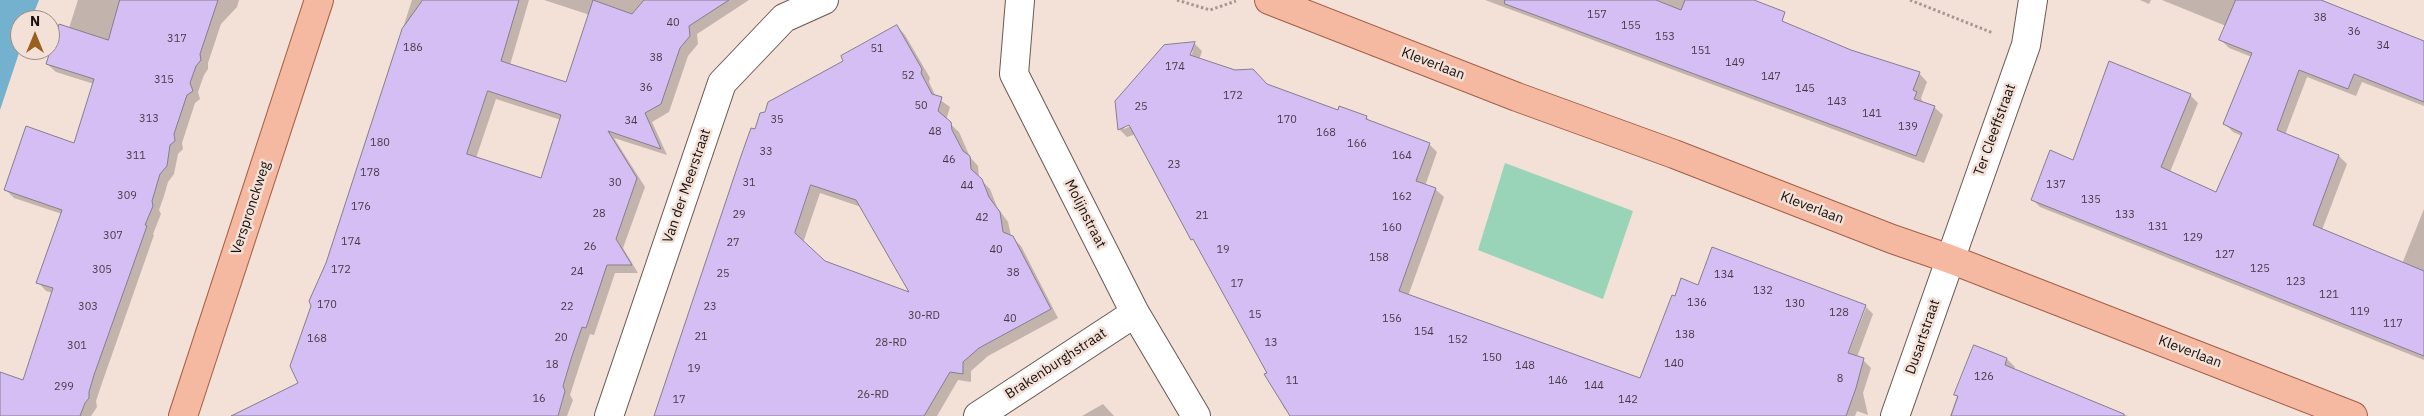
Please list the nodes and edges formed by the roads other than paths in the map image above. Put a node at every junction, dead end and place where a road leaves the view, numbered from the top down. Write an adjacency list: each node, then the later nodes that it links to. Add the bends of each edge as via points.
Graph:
1 (319, 0): 8 (main road, Verspronckweg)
2 (824, 0): 9 (street, Van der Meerstraat, via 784,18 722,83)
3 (1020, 0): 7 (street, Molijnstraat, via 1014,74)
4 (1269, 0): 6 (main road, Kleverlaan, via 1517,97)
5 (2033, 0): 6 (street, Ter Cleeffstraat, via 2026,45)
6 (1950, 259): 12 (street, Dusartstraat); 13 (main road, Kleverlaan)
7 (1135, 312): 10 (street, Brakenburghstraat); 11 (street, Molijnstraat)
8 (183, 416)
9 (609, 416)
10 (978, 416)
11 (1196, 416)
12 (1895, 416)
13 (2353, 416)

